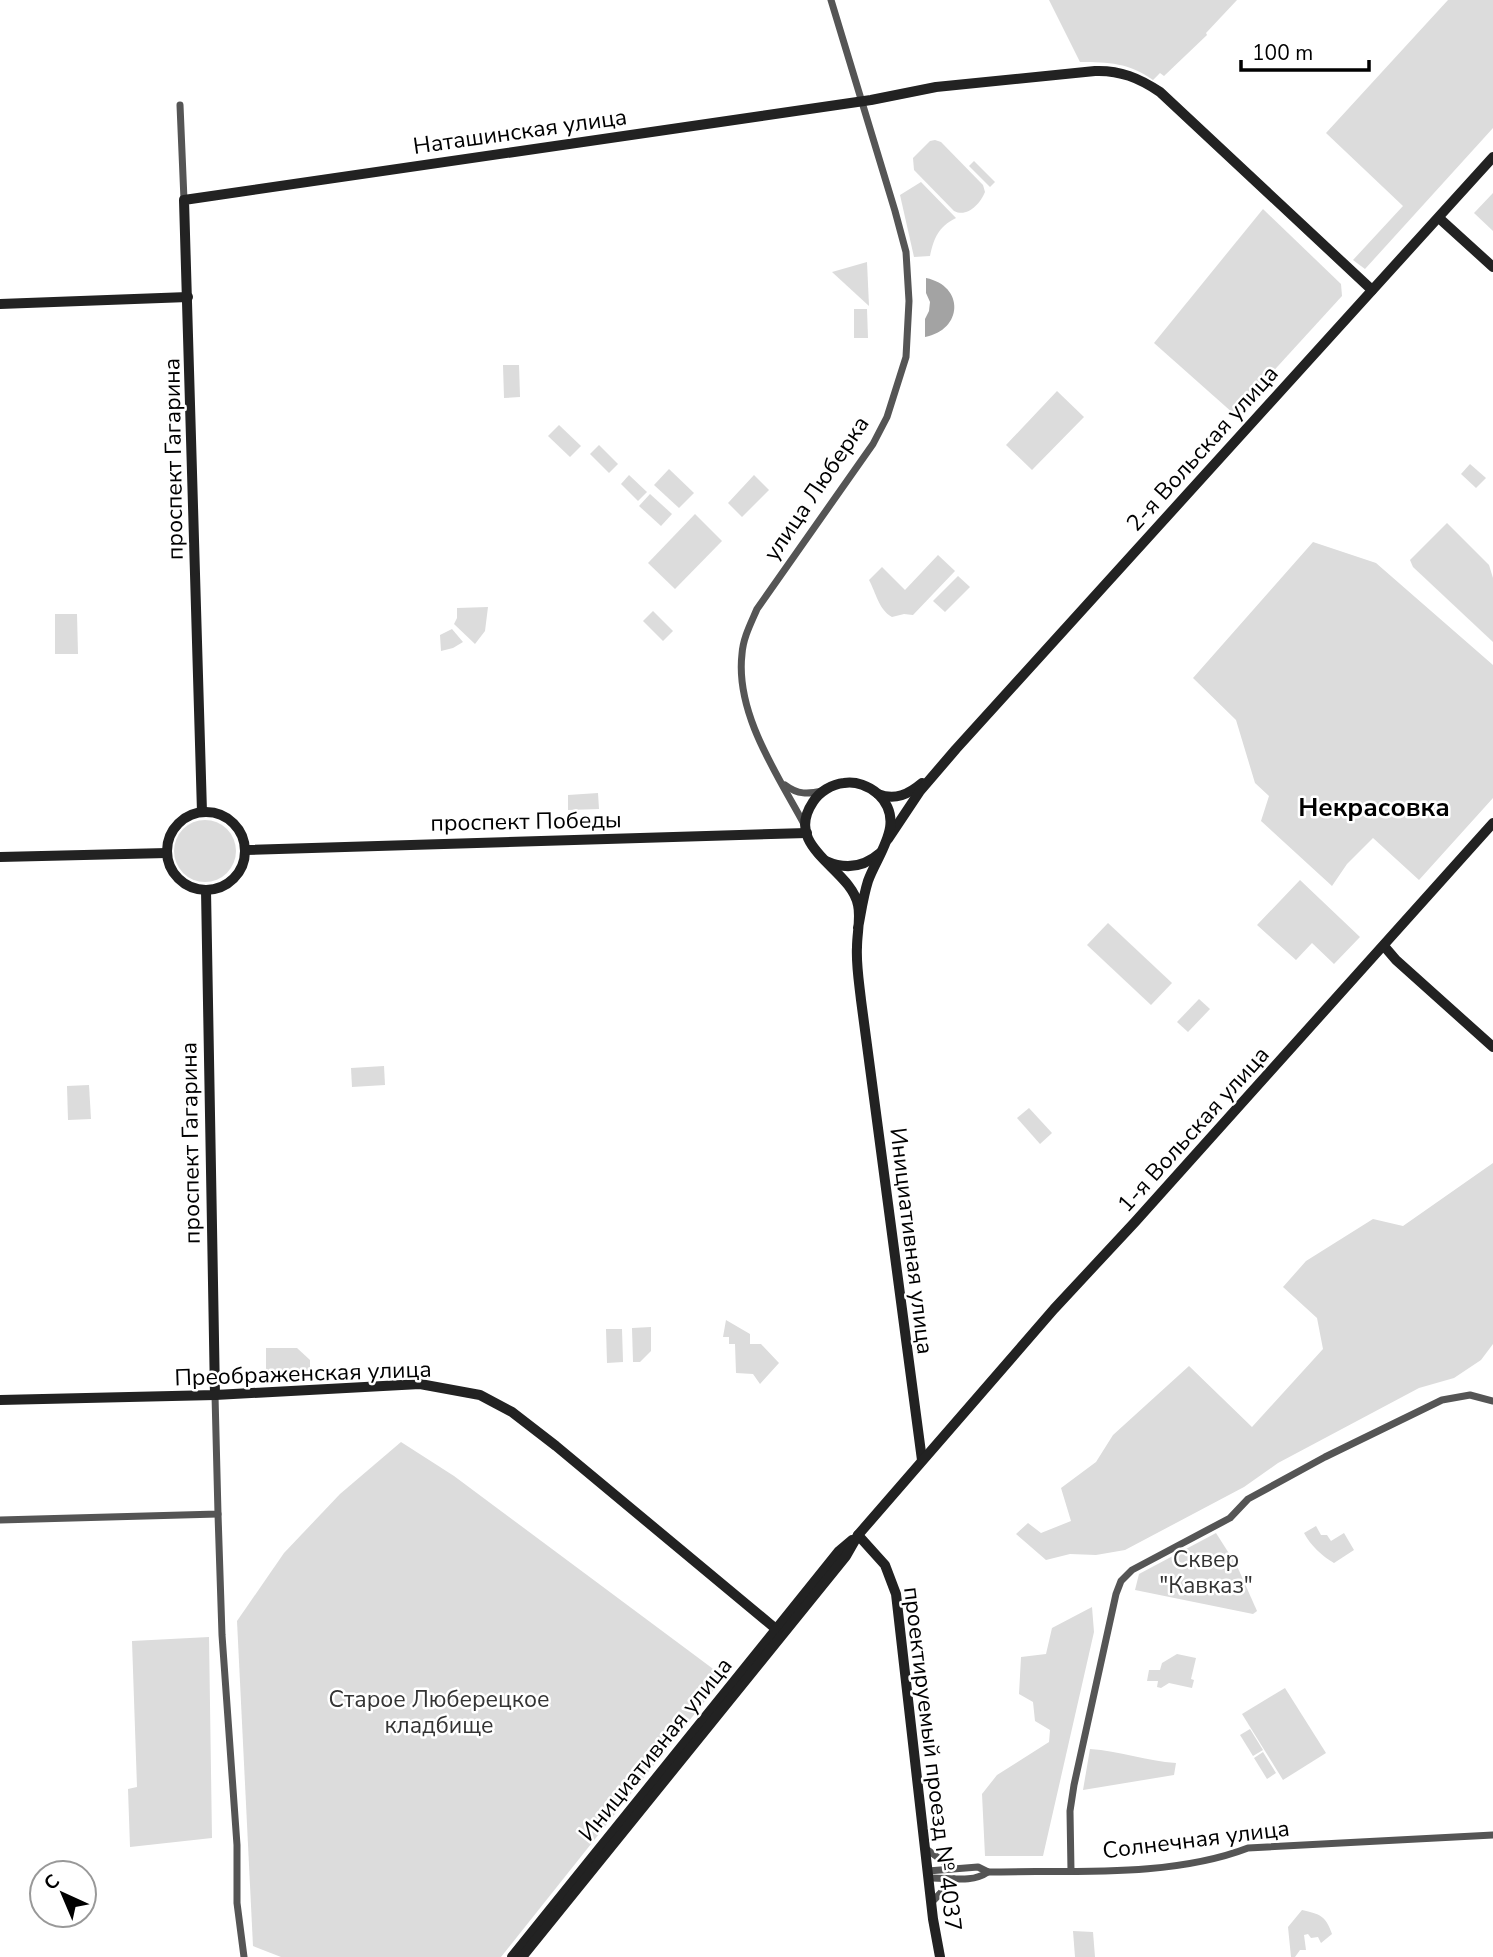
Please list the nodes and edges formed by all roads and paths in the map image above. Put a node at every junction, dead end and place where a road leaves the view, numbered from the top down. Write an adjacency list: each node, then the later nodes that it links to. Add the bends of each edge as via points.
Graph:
1 (831, 0): 2 (street, улица Люберка)
2 (861, 101): 5 (street, Наташинская улица); 8 (street, Наташинская улица, via 936,87 1095,71 1133,76 1166,98); 12 (street, улица Люберка, via 906,251 906,356 887,417 873,444 757,608 748,629 740,675 743,696)
3 (180, 105): 5 (street, проспект Гагарина)
4 (1493, 157): 6 (street, 2-я Вольская улица)
5 (184, 200): 9 (street, проспект Гагарина)
6 (1439, 218): 7 (street); 8 (street, 2-я Вольская улица)
7 (1493, 267)
8 (1373, 290): 11 (street, 2-я Вольская улица)
9 (188, 297): 10 (street); 15 (street, проспект Гагарина)
10 (0, 304)
11 (940, 766): 14 (street, 2-я Вольская улица, via 903,795 888,797); 18 (street, 2-я Вольская улица)
12 (782, 783): 13 (street, via 804,794); 17 (street, улица Люберка)
13 (823, 791): 14 (street, via 846,782); 17 (street, via 810,807)
14 (876, 792): 18 (street, Инициативная улица, via 890,818)
15 (202, 812): 19 (street, via 227,818 243,837); 21 (street, via 180,822)
16 (1493, 823): 26 (street, 1-я Вольская улица)
17 (806, 830): 19 (street, проспект Победы); 22 (street, Инициативная улица)
18 (888, 839): 20 (street, Инициативная улица)
19 (245, 850): 24 (street, via 243,865 234,878)
20 (883, 850): 22 (street, via 872,860 849,867); 25 (street, Инициативная улица, via 864,894)
21 (167, 853): 23 (street); 24 (street, via 175,875 194,889)
22 (819, 856): 25 (street, Инициативная улица, via 856,896)
23 (0, 857)
24 (206, 891): 28 (street, проспект Гагарина)
25 (858, 928): 31 (street, Инициативная улица, via 861,1000)
26 (1384, 946): 27 (street); 31 (street, 1-я Вольская улица)
27 (1493, 1046)
28 (215, 1395): 29 (street, Преображенская улица); 32 (street); 35 (street, Преображенская улица, via 420,1384 480,1395 512,1412 565,1453)
29 (0, 1400)
30 (1493, 1401): 39 (street, via 1469,1395 1443,1400 1248,1499 1230,1518 1123,1578 1074,1786)
31 (922, 1460): 34 (street, Инициативная улица)
32 (218, 1514): 33 (street); 44 (street, via 237,1903)
33 (0, 1520)
34 (858, 1535): 35 (street, Инициативная улица, via 839,1550); 37 (street, проектируемый проезд № 4037, via 885,1565 896,1594); 46 (street, Инициативная улица, via 846,1556)
35 (776, 1629): 45 (street, Инициативная улица)
36 (1493, 1836): 39 (street, Солнечная улица, via 1248,1848 1223,1857 1141,1869)
37 (925, 1848): 38 (street); 41 (street, проектируемый проезд № 4037)
38 (951, 1868): 40 (street, via 978,1867); 41 (street)
39 (1072, 1871): 40 (street, Солнечная улица)
40 (988, 1872): 42 (street, via 979,1878)
41 (928, 1874): 42 (street); 43 (street, проектируемый проезд № 4037)
42 (954, 1880): 43 (street)
43 (931, 1903): 47 (street, проектируемый проезд № 4037)
44 (244, 1957)
45 (512, 1957)
46 (522, 1957)
47 (940, 1957)

